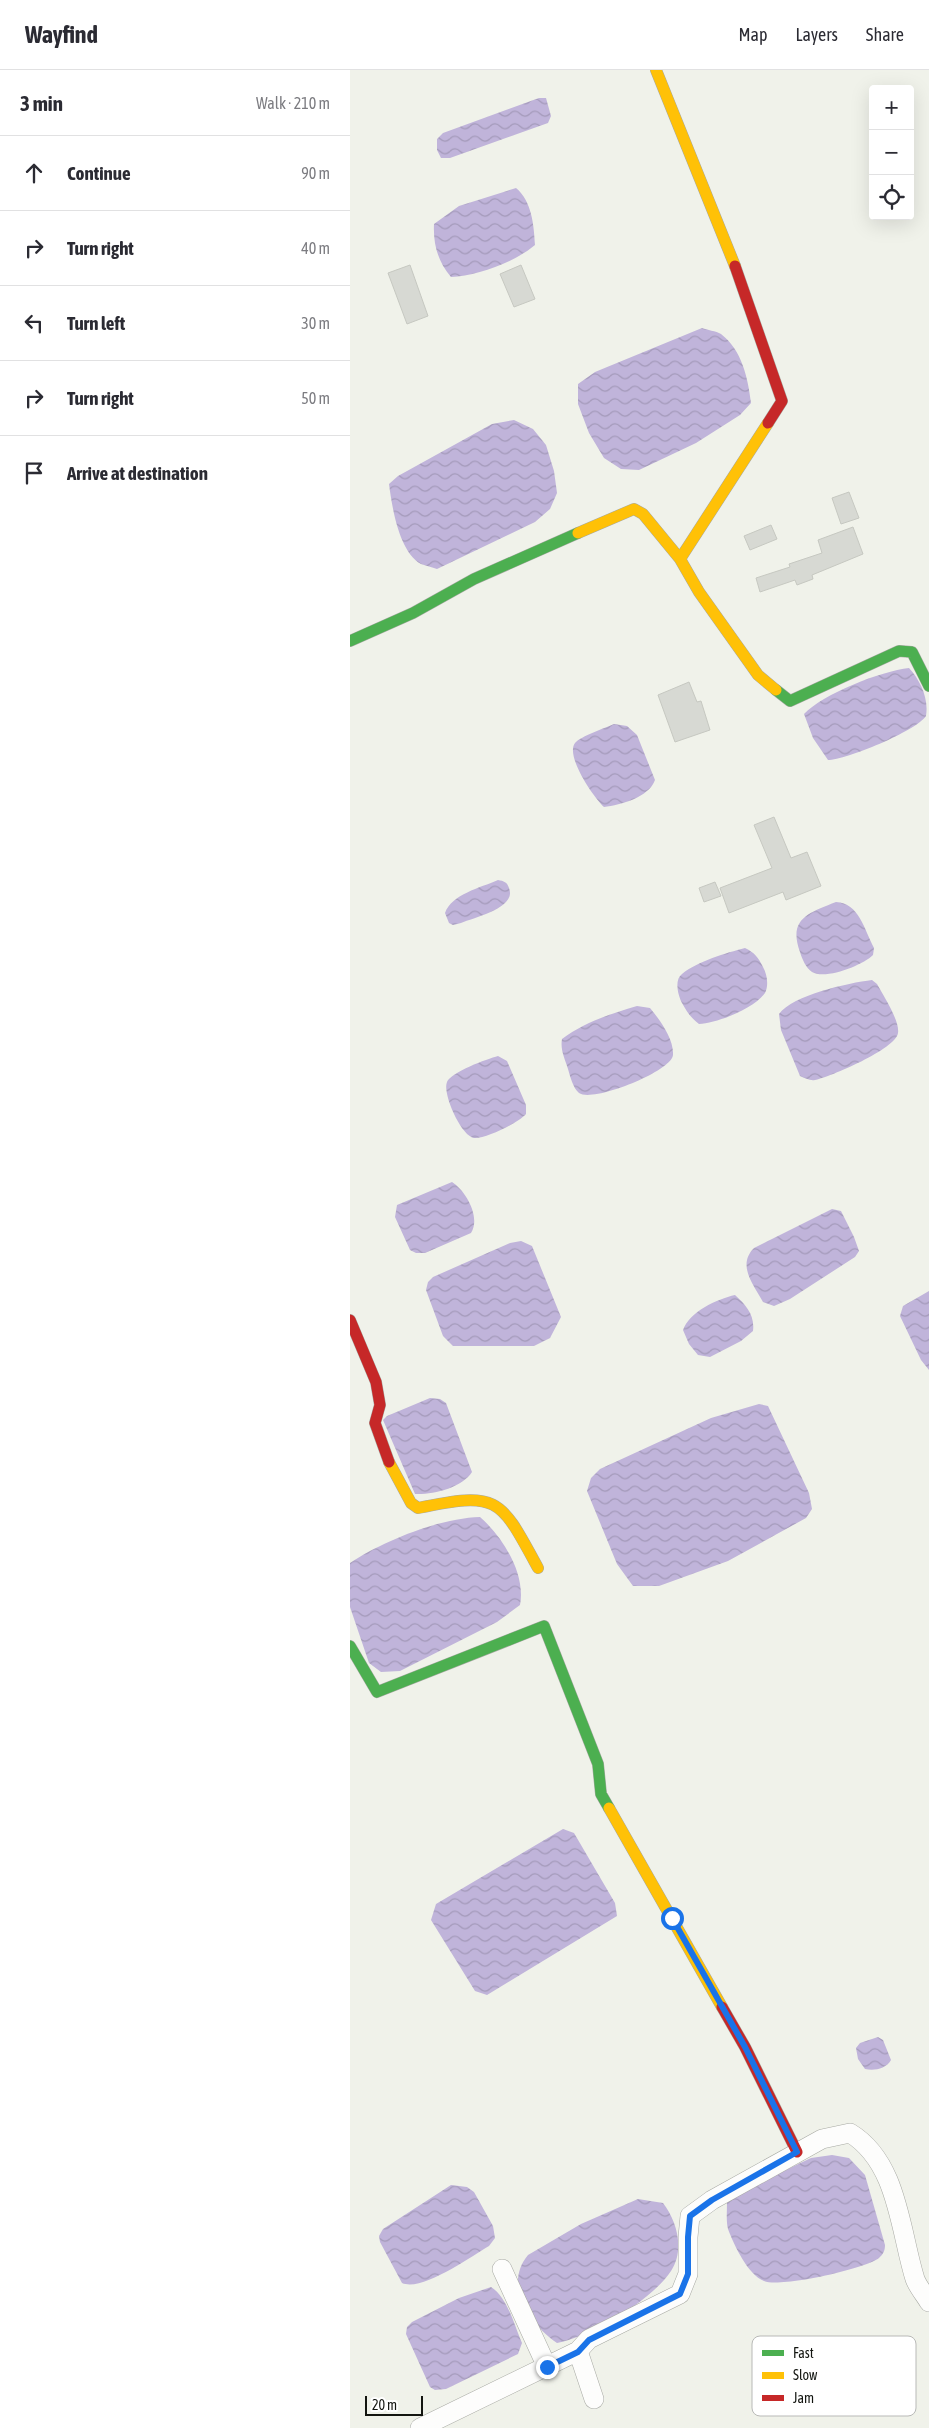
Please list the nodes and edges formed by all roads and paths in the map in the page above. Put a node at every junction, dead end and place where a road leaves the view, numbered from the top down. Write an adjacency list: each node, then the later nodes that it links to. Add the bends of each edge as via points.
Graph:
1 (656, 70): 2 (street, via 738,272 782,401)
2 (680, 560): 3 (street, via 643,514 634,509 474,578 413,613); 4 (street, via 758,675 790,701 899,651 912,652)
3 (350, 641)
4 (929, 686)
5 (350, 1320): 6 (street, via 376,1382 380,1405 375,1423 394,1472 411,1503 418,1508 457,1500 489,1501 515,1528)
6 (538, 1568)
7 (350, 1646): 8 (street, via 377,1692 544,1626 598,1764 601,1794 745,2047)
8 (797, 2152): 10 (street, via 822,2139 850,2133 866,2142 887,2179 916,2281); 11 (street, via 690,2216 688,2274 680,2294 589,2340)
9 (502, 2269): 12 (street)
10 (929, 2302)
11 (578, 2352): 12 (street); 13 (street)
12 (547, 2367): 14 (street)
13 (594, 2399)
14 (420, 2428)

